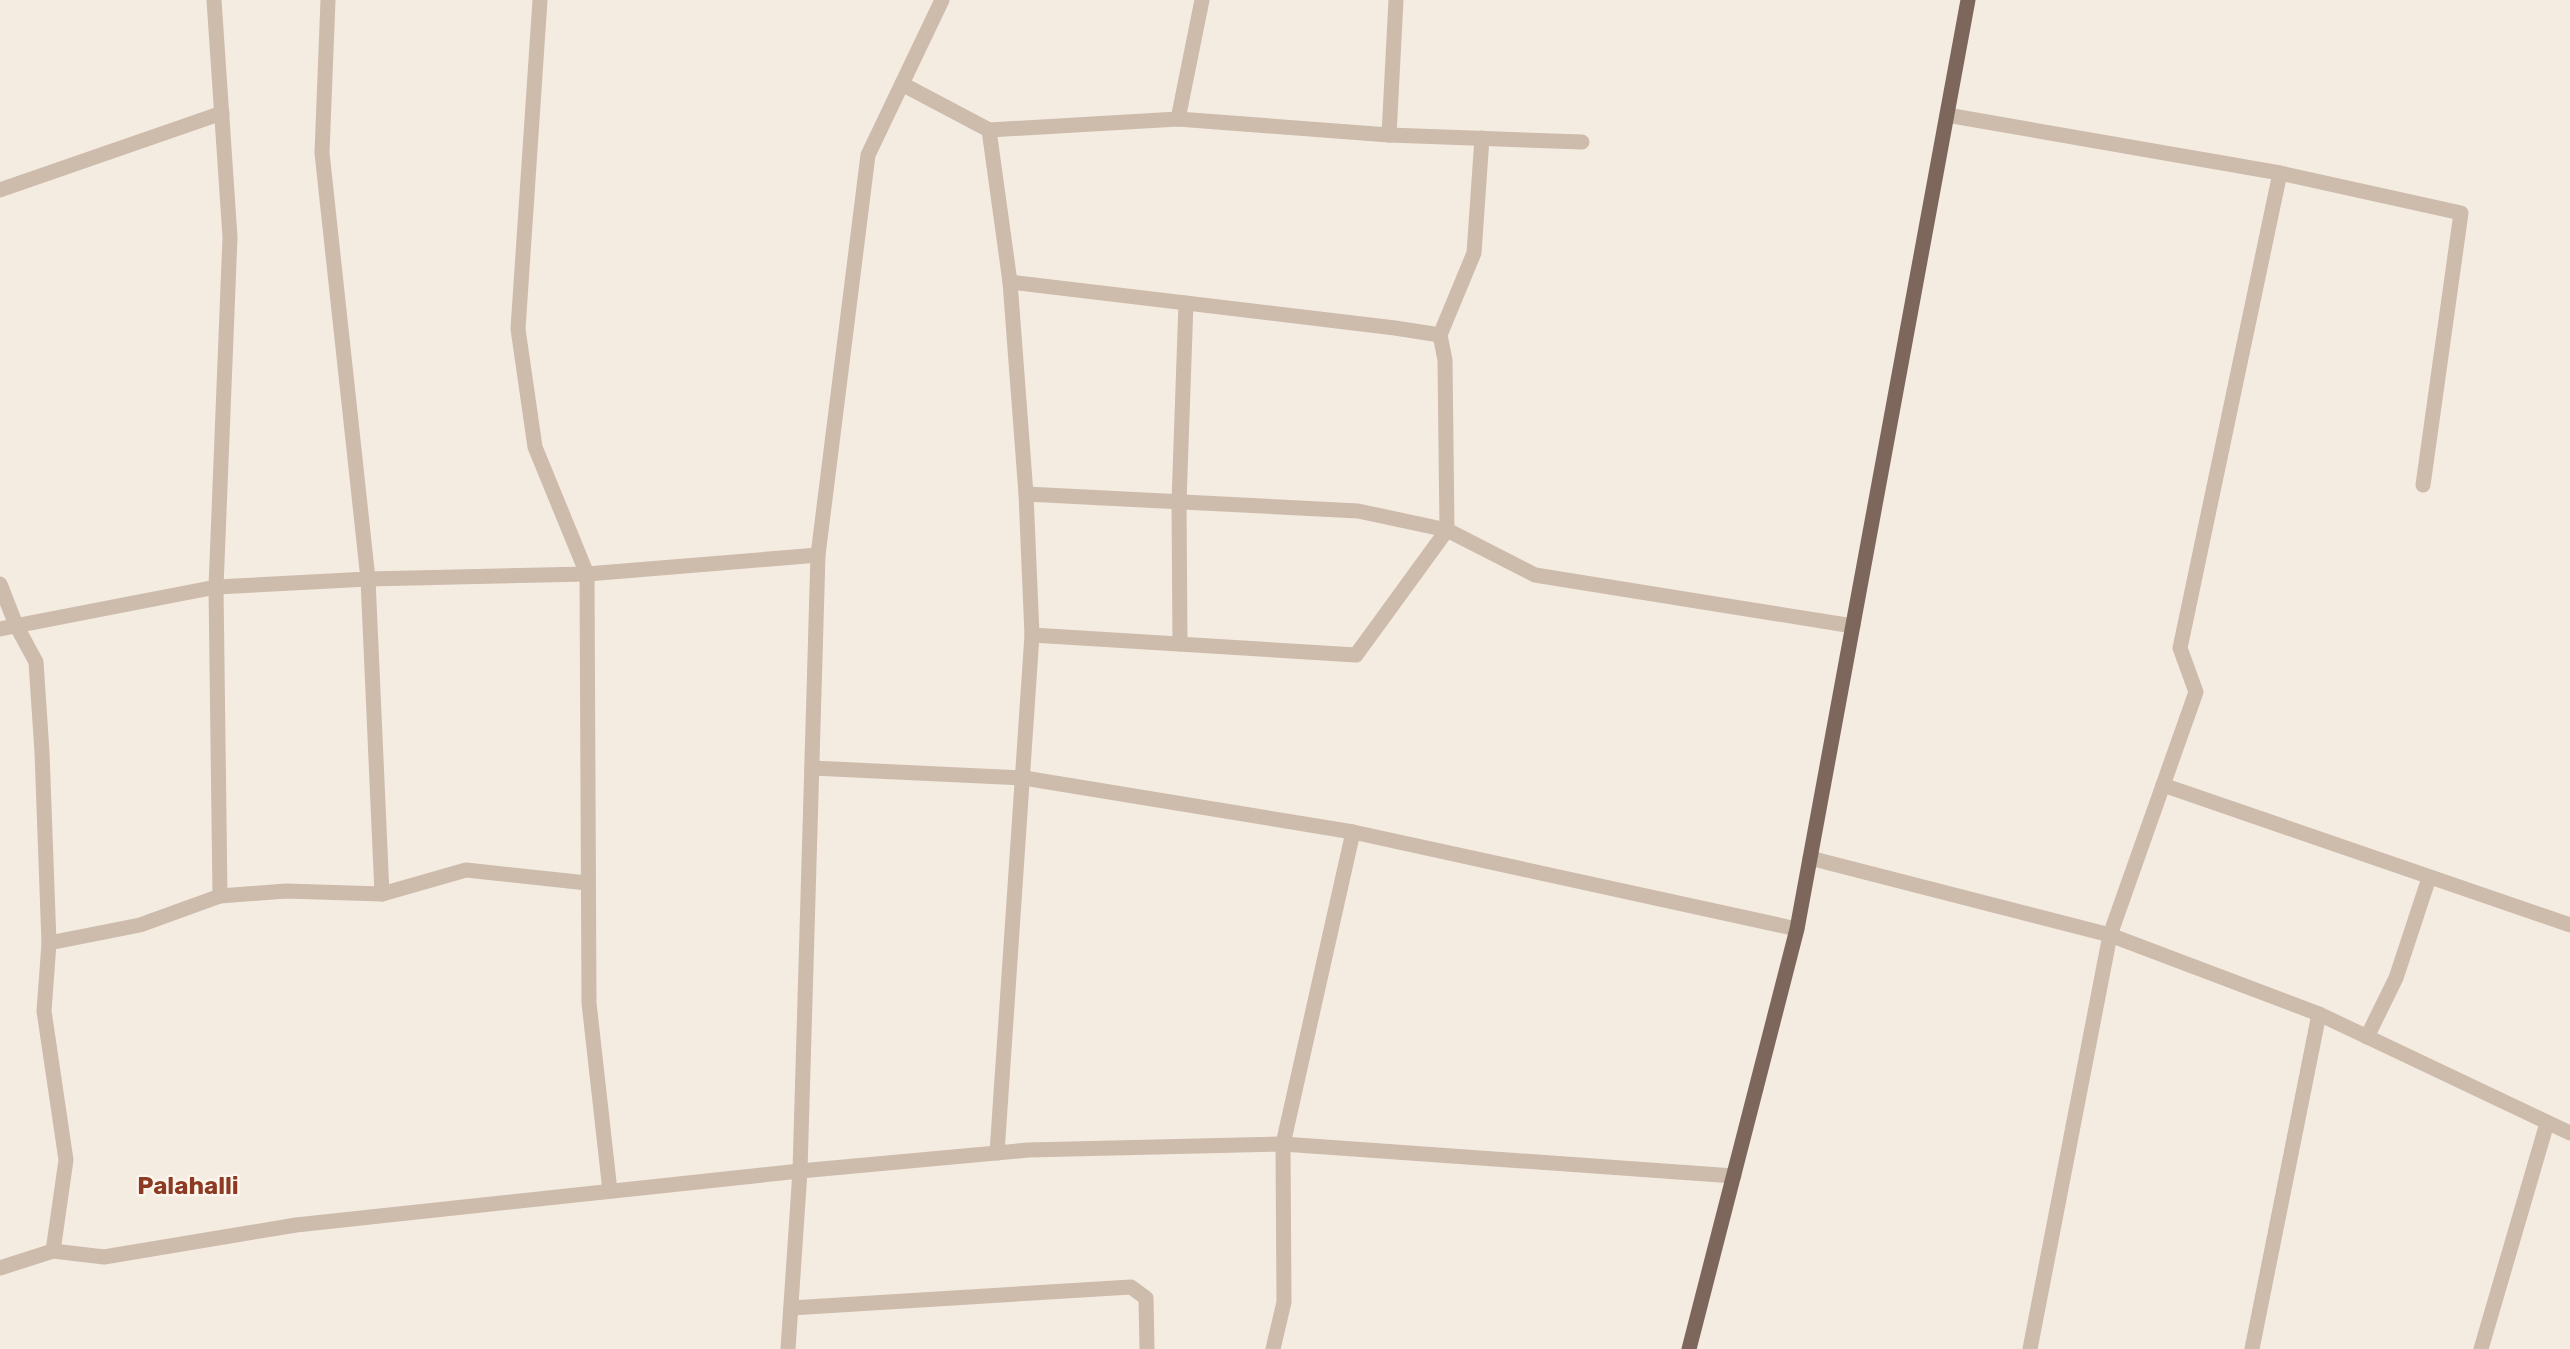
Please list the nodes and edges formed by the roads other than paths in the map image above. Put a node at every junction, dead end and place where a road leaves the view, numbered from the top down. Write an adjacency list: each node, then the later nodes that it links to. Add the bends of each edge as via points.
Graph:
1 (214, 0): 9 (street)
2 (328, 0): 27 (street, via 322,153)
3 (540, 0): 26 (street, via 518,329 535,447)
4 (942, 0): 8 (street)
5 (1202, 0): 11 (street)
6 (1396, 0): 13 (street)
7 (1968, 0): 10 (main road)
8 (902, 84): 12 (street); 25 (street, via 868,155)
9 (222, 113): 17 (street); 29 (street, via 230,237)
10 (1947, 115): 16 (street); 31 (main road)
11 (1178, 119): 12 (street); 13 (street)
12 (989, 130): 18 (street)
13 (1389, 135): 14 (street)
14 (1482, 138): 15 (street); 20 (street, via 1474,253)
15 (1582, 142)
16 (2280, 173): 21 (street, via 2461,213); 37 (street, via 2180,648 2196,692)
17 (0, 190)
18 (1010, 282): 19 (street); 22 (street)
19 (1186, 303): 20 (street); 23 (street)
20 (1440, 335): 24 (street, via 1445,360)
21 (2423, 485)
22 (1026, 494): 23 (street); 33 (street)
23 (1179, 502): 24 (street, via 1358,511); 34 (street)
24 (1447, 530): 31 (street, via 1535,575); 34 (street, via 1356,655)
25 (818, 555): 26 (street); 35 (street)
26 (587, 574): 27 (street); 41 (street)
27 (368, 579): 29 (street); 42 (street)
28 (0, 584): 30 (street)
29 (216, 587): 30 (street); 43 (street)
30 (16, 625): 32 (street); 47 (street, via 36,663)
31 (1853, 626): 39 (main road)
32 (0, 629)
33 (1032, 635): 34 (street); 36 (street)
34 (1180, 644)
35 (812, 768): 36 (street); 54 (street)
36 (1024, 778): 38 (street); 53 (street)
37 (2163, 785): 40 (street); 46 (street)
38 (1353, 832): 45 (street); 52 (street)
39 (1810, 858): 45 (main road); 46 (street)
40 (2429, 878): 44 (street); 49 (street, via 2396,978)
41 (587, 883): 42 (street, via 466,870); 56 (street, via 589,1003)
42 (382, 894): 43 (street, via 286,891)
43 (220, 896): 47 (street, via 140,925)
44 (2570, 925)
45 (1797, 929): 55 (main road)
46 (2110, 935): 48 (street); 64 (street)
47 (49, 943): 57 (street, via 44,1011 66,1160)
48 (2319, 1014): 49 (street); 65 (street)
49 (2367, 1037): 50 (street)
50 (2547, 1122): 51 (street); 66 (street)
51 (2570, 1133)
52 (1283, 1144): 53 (street); 55 (street); 62 (street, via 1284,1302)
53 (997, 1153): 54 (street)
54 (800, 1171): 56 (street); 59 (street)
55 (1734, 1176): 63 (main road)
56 (610, 1191): 57 (street, via 296,1225 104,1257)
57 (53, 1251): 58 (street)
58 (0, 1268)
59 (791, 1308): 60 (street); 61 (street, via 1131,1287 1146,1298)
60 (788, 1349)
61 (1147, 1349)
62 (1273, 1349)
63 (1689, 1349)
64 (2030, 1349)
65 (2253, 1349)
66 (2481, 1349)

